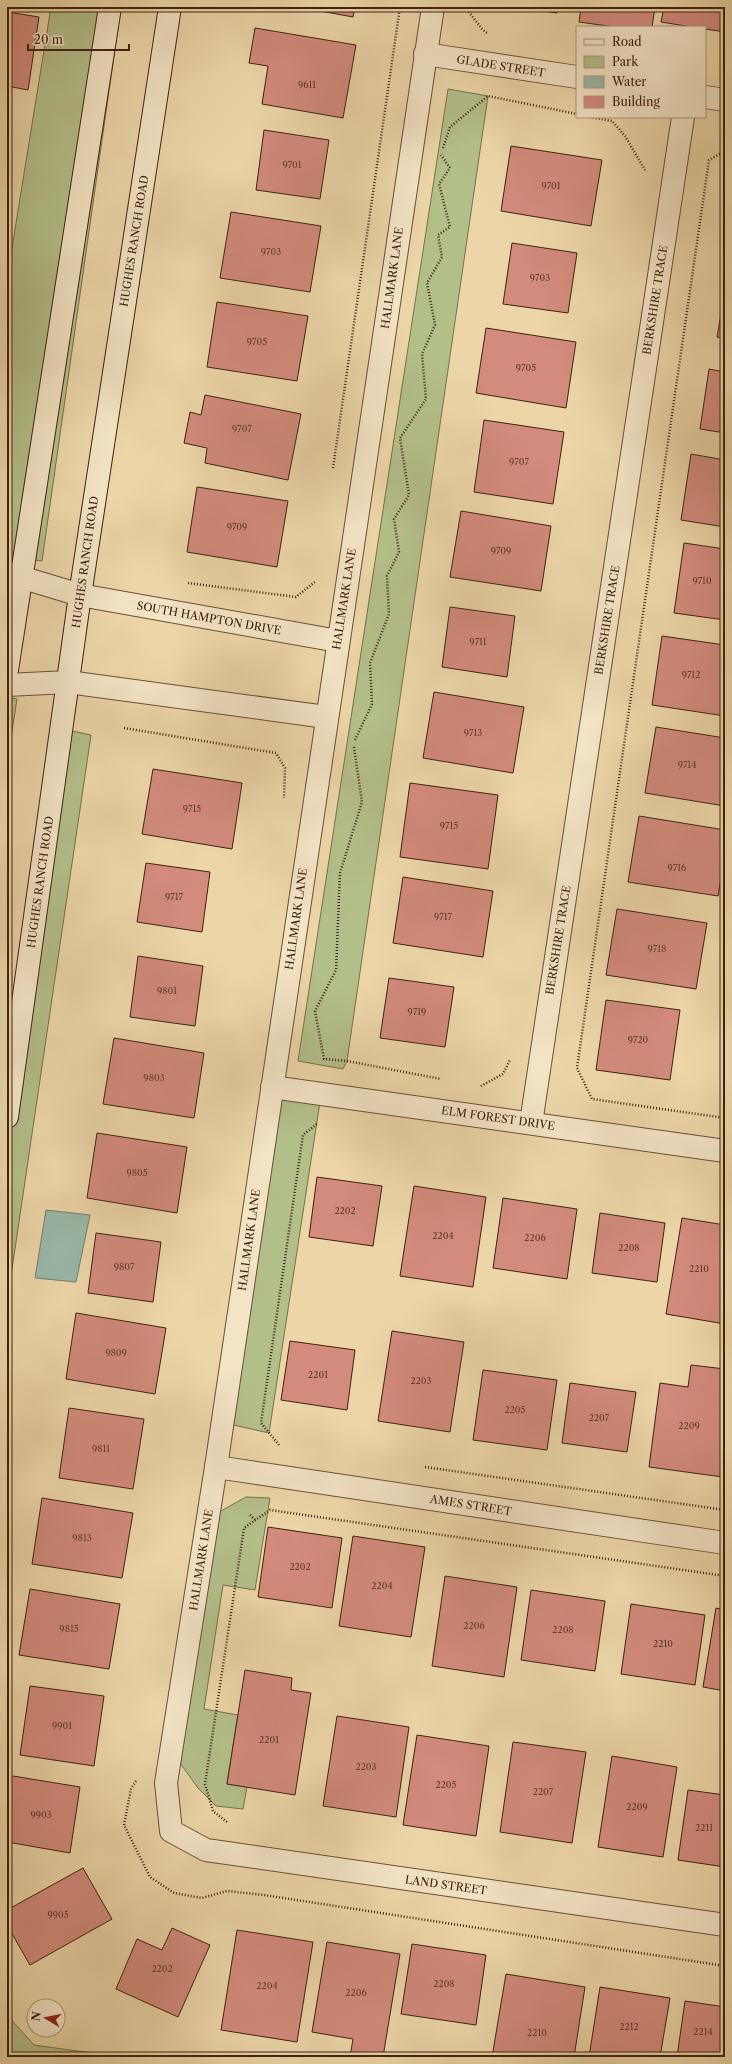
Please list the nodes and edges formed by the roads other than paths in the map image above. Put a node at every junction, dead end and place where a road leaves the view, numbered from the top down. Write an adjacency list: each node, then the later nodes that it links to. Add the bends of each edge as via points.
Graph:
1 (110, 7): 9 (street)
2 (170, 7): 10 (street, HUGHES RANCH ROAD)
3 (432, 7): 4 (street, HALLMARK LANE)
4 (425, 54): 5 (street, GLADE STREET); 11 (street, HALLMARK LANE)
5 (576, 77)
6 (706, 97): 7 (street)
7 (725, 100)
8 (683, 118): 18 (street, BERKSHIRE TRACE)
9 (14, 575): 10 (street, SOUTH HAMPTON DRIVE); 12 (street)
10 (80, 595): 11 (street, SOUTH HAMPTON DRIVE); 13 (street, HUGHES RANCH ROAD)
11 (338, 641): 15 (street, HALLMARK LANE)
12 (7, 670)
13 (68, 682): 14 (street); 15 (street); 17 (street, HUGHES RANCH ROAD)
14 (7, 686)
15 (326, 717): 16 (street, HALLMARK LANE)
16 (272, 1087): 18 (street, ELM FOREST DRIVE); 20 (street, HALLMARK LANE)
17 (7, 1117)
18 (531, 1123): 19 (street, ELM FOREST DRIVE)
19 (725, 1151)
20 (216, 1467): 21 (street, AMES STREET); 22 (street, HALLMARK LANE, via 166,1783)
21 (725, 1543)
22 (171, 1832): 23 (street, LAND STREET, via 206,1850)
23 (725, 1925)

